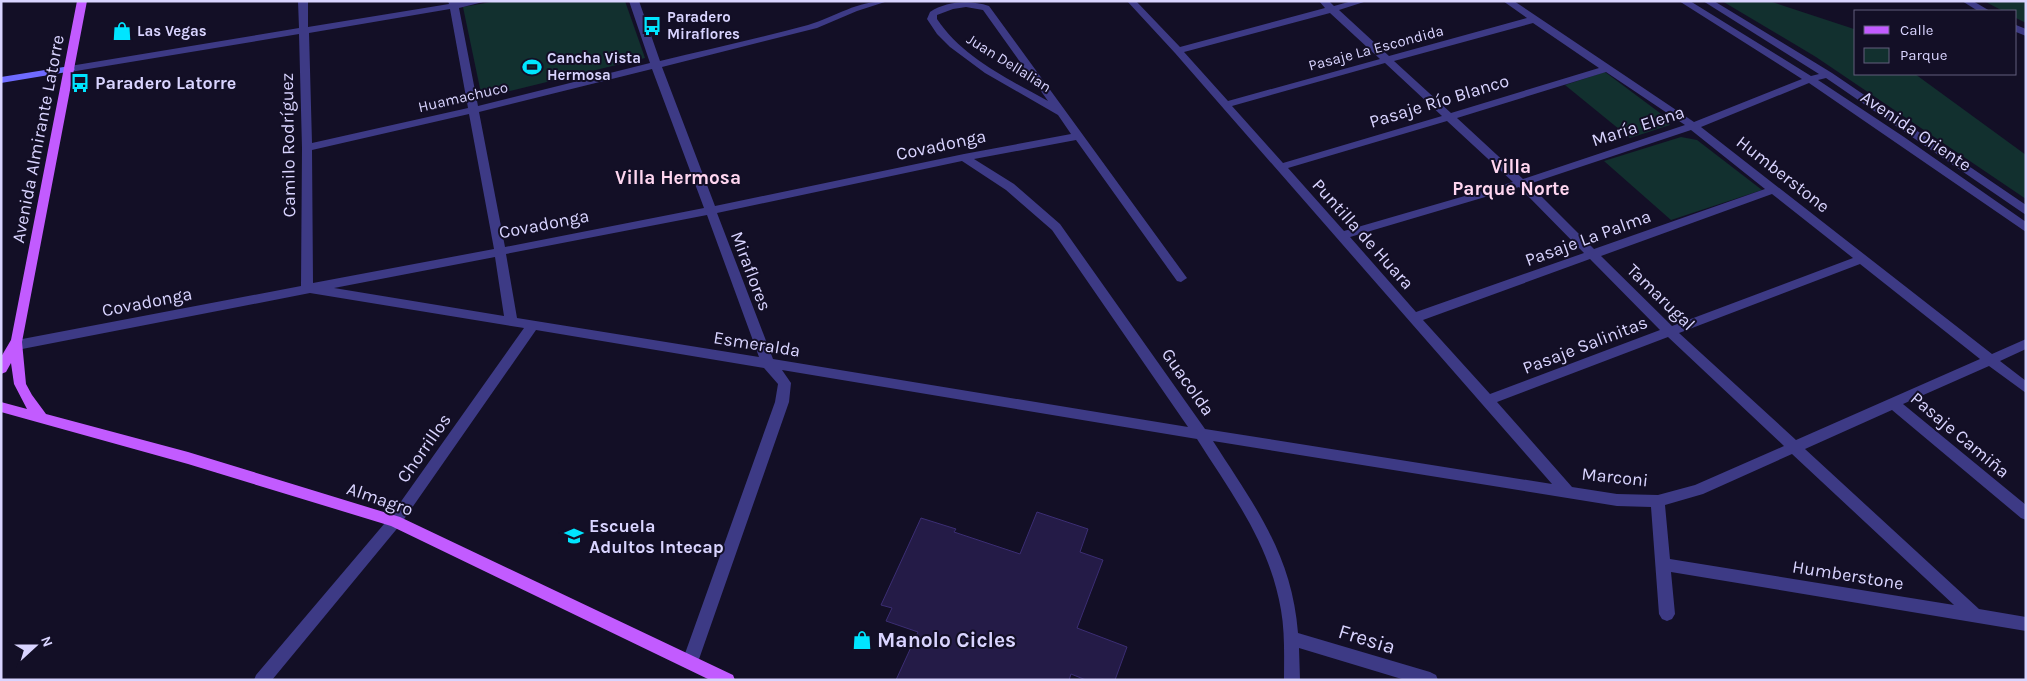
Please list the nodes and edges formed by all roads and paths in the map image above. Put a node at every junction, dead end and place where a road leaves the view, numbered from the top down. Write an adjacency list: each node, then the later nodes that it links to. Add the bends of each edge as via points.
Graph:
1 (82, 1): 22 (main road, Avenida Almirante Latorre)
2 (303, 1): 17 (street, Camilo Rodríguez)
3 (483, 1): 13 (street)
4 (634, 1): 20 (street, Miraflores)
5 (884, 1): 20 (street, Huamachuco, via 854,9 814,26)
6 (1132, 1): 18 (street, Puntilla de Huara)
7 (1324, 1): 14 (street, Tamarugal)
8 (1364, 1): 14 (street)
9 (1507, 1): 16 (street, Humberstone)
10 (1683, 1): 24 (street, Avenida Oriente)
11 (1707, 1): 23 (street, Avenida Oriente)
12 (1966, 1): 15 (street)
13 (453, 4): 17 (street); 27 (street)
14 (1332, 9): 18 (street); 19 (street, Tamarugal)
15 (1982, 10)
16 (1535, 19): 19 (street, Pasaje La Escondida); 21 (street, Humberstone)
17 (303, 32): 22 (street); 32 (street, Camilo Rodríguez)
18 (1178, 51): 26 (street, Puntilla de Huara)
19 (1388, 61): 26 (street, Pasaje La Escondida); 29 (street, Tamarugal)
20 (656, 65): 27 (street, Huamachuco); 38 (street, Miraflores)
21 (1608, 68): 29 (street, Pasaje Río Blanco); 30 (street, Humberstone)
22 (70, 69): 25 (street); 50 (main road, Avenida Almirante Latorre)
23 (1828, 75): 24 (street, María Elena); 37 (street, Avenida Oriente)
24 (1810, 79): 30 (street, María Elena); 39 (street, Avenida Oriente)
25 (1, 80)
26 (1224, 104): 34 (street, Puntilla de Huara)
27 (473, 110): 32 (street, Huamachuco); 41 (street)
28 (1060, 112): 28 (street, Juan Dellalian, via 960,52 940,33 932,19 933,14 942,9 971,4 986,8); 31 (street, Juan Dellalian)
29 (1450, 117): 34 (street, Pasaje Río Blanco); 35 (street, Tamarugal)
30 (1692, 126): 35 (street, María Elena); 36 (street, Humberstone)
31 (1077, 136): 33 (street, Covadonga); 44 (street, Juan Dellalian)
32 (307, 148): 45 (street, Camilo Rodríguez)
33 (964, 157): 38 (street, Covadonga); 60 (street, Guacolda, via 1010,187 1056,227)
34 (1280, 167): 40 (street, Puntilla de Huara)
35 (1521, 183): 40 (street, María Elena); 42 (street, Tamarugal)
36 (1773, 190): 42 (street, Pasaje La Palma); 43 (street, Humberstone)
37 (2026, 210)
38 (710, 211): 41 (street, Covadonga); 53 (street, Miraflores)
39 (2026, 228)
40 (1341, 236): 46 (street, Puntilla de Huara)
41 (500, 251): 45 (street, Covadonga); 47 (street)
42 (1591, 255): 46 (street, Pasaje La Palma); 49 (street, Tamarugal)
43 (1861, 259): 49 (street, Pasaje Salinitas); 52 (street, Humberstone)
44 (1181, 278)
45 (307, 288): 47 (street, Esmeralda); 50 (street, Covadonga)
46 (1414, 318): 56 (street, Puntilla de Huara)
47 (511, 321): 48 (street, Esmeralda)
48 (532, 325): 53 (street, Esmeralda); 65 (street, Chorrillos)
49 (1670, 332): 56 (street, Pasaje Salinitas); 61 (street, Tamarugal)
50 (17, 342): 54 (main road, Avenida Almirante Latorre); 59 (main road, via 17,378 26,398)
51 (2026, 344): 52 (street, Marconi)
52 (1990, 360): 55 (street, Humberstone); 57 (street, Marconi)
53 (768, 363): 60 (street, Esmeralda); 71 (street, Miraflores, via 785,383 782,402)
54 (1, 369)
55 (2026, 388)
56 (1489, 400): 62 (street, Puntilla de Huara)
57 (1894, 404): 61 (street, Marconi); 64 (street, Pasaje Camiña)
58 (1, 407): 59 (main road, Almagro)
59 (42, 417): 65 (main road, Almagro)
60 (1201, 434): 62 (street, Marconi); 70 (street, Guacolda, via 1270,546 1287,603)
61 (1794, 447): 63 (street, Marconi, via 1698,490); 68 (street, Tamarugal)
62 (1567, 491): 63 (street, Marconi, via 1617,500)
63 (1658, 501): 66 (street)
64 (2026, 514)
65 (395, 521): 71 (main road, Almagro); 72 (street, Chorrillos)
66 (1663, 564): 67 (street); 68 (street, Humberstone)
67 (1667, 614)
68 (1976, 616): 69 (street, Humberstone)
69 (2026, 624)
70 (1292, 638): 74 (street, Guacolda); 75 (street, Fresia)
71 (690, 662): 73 (main road, Almagro)
72 (262, 680)
73 (727, 680)
74 (1292, 680)
75 (1430, 680)

